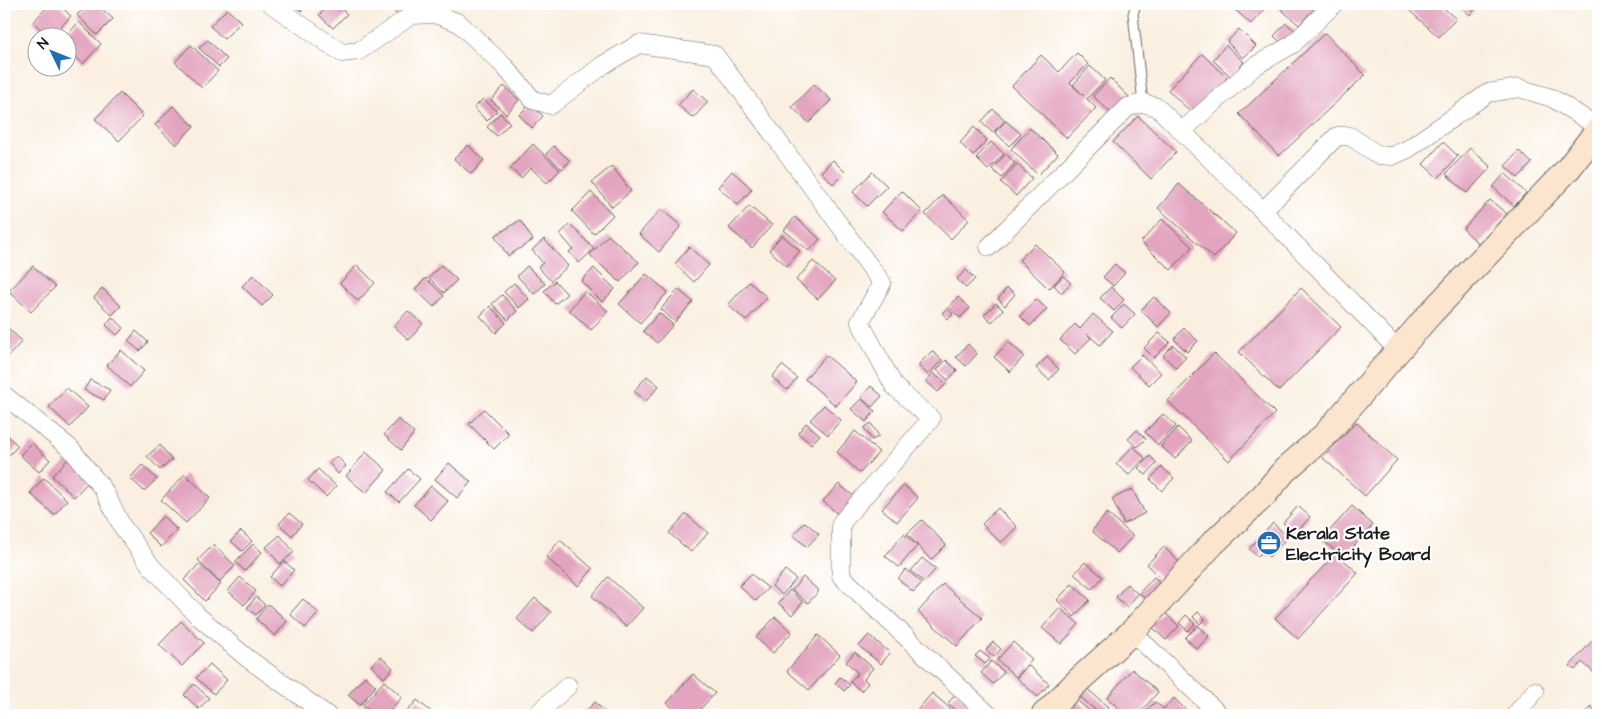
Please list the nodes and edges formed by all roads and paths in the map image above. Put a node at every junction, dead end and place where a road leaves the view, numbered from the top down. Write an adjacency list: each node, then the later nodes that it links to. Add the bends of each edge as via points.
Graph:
1 (271, 4): 17 (street, via 342,53 359,51 412,15 435,14 459,24 506,67 533,100 550,105 603,65 639,44 715,55 882,283 860,322 894,386 931,419 841,523 841,576)
2 (1136, 4): 4 (lane, via 1133,14)
3 (1334, 4): 7 (street, via 1293,44 1255,66)
4 (1143, 103): 7 (street, via 1157,107); 9 (street, via 1128,107)
5 (1598, 127): 8 (street, via 1552,98 1519,88 1488,93 1408,149 1392,156 1378,154 1350,136 1337,136)
6 (1598, 130): 10 (street, via 1568,169)
7 (1182, 131): 8 (street)
8 (1263, 211): 10 (street)
9 (989, 247)
10 (1398, 350): 12 (street, via 1325,435 1212,544)
11 (4, 395): 15 (street, via 71,448 103,489 122,526 140,550 198,616 247,658)
12 (1132, 632): 18 (street); 19 (street)
13 (568, 686): 16 (street)
14 (1535, 691): 20 (street)
15 (327, 715)
16 (536, 715)
17 (989, 715)
18 (1044, 715)
19 (1220, 715)
20 (1515, 715)

